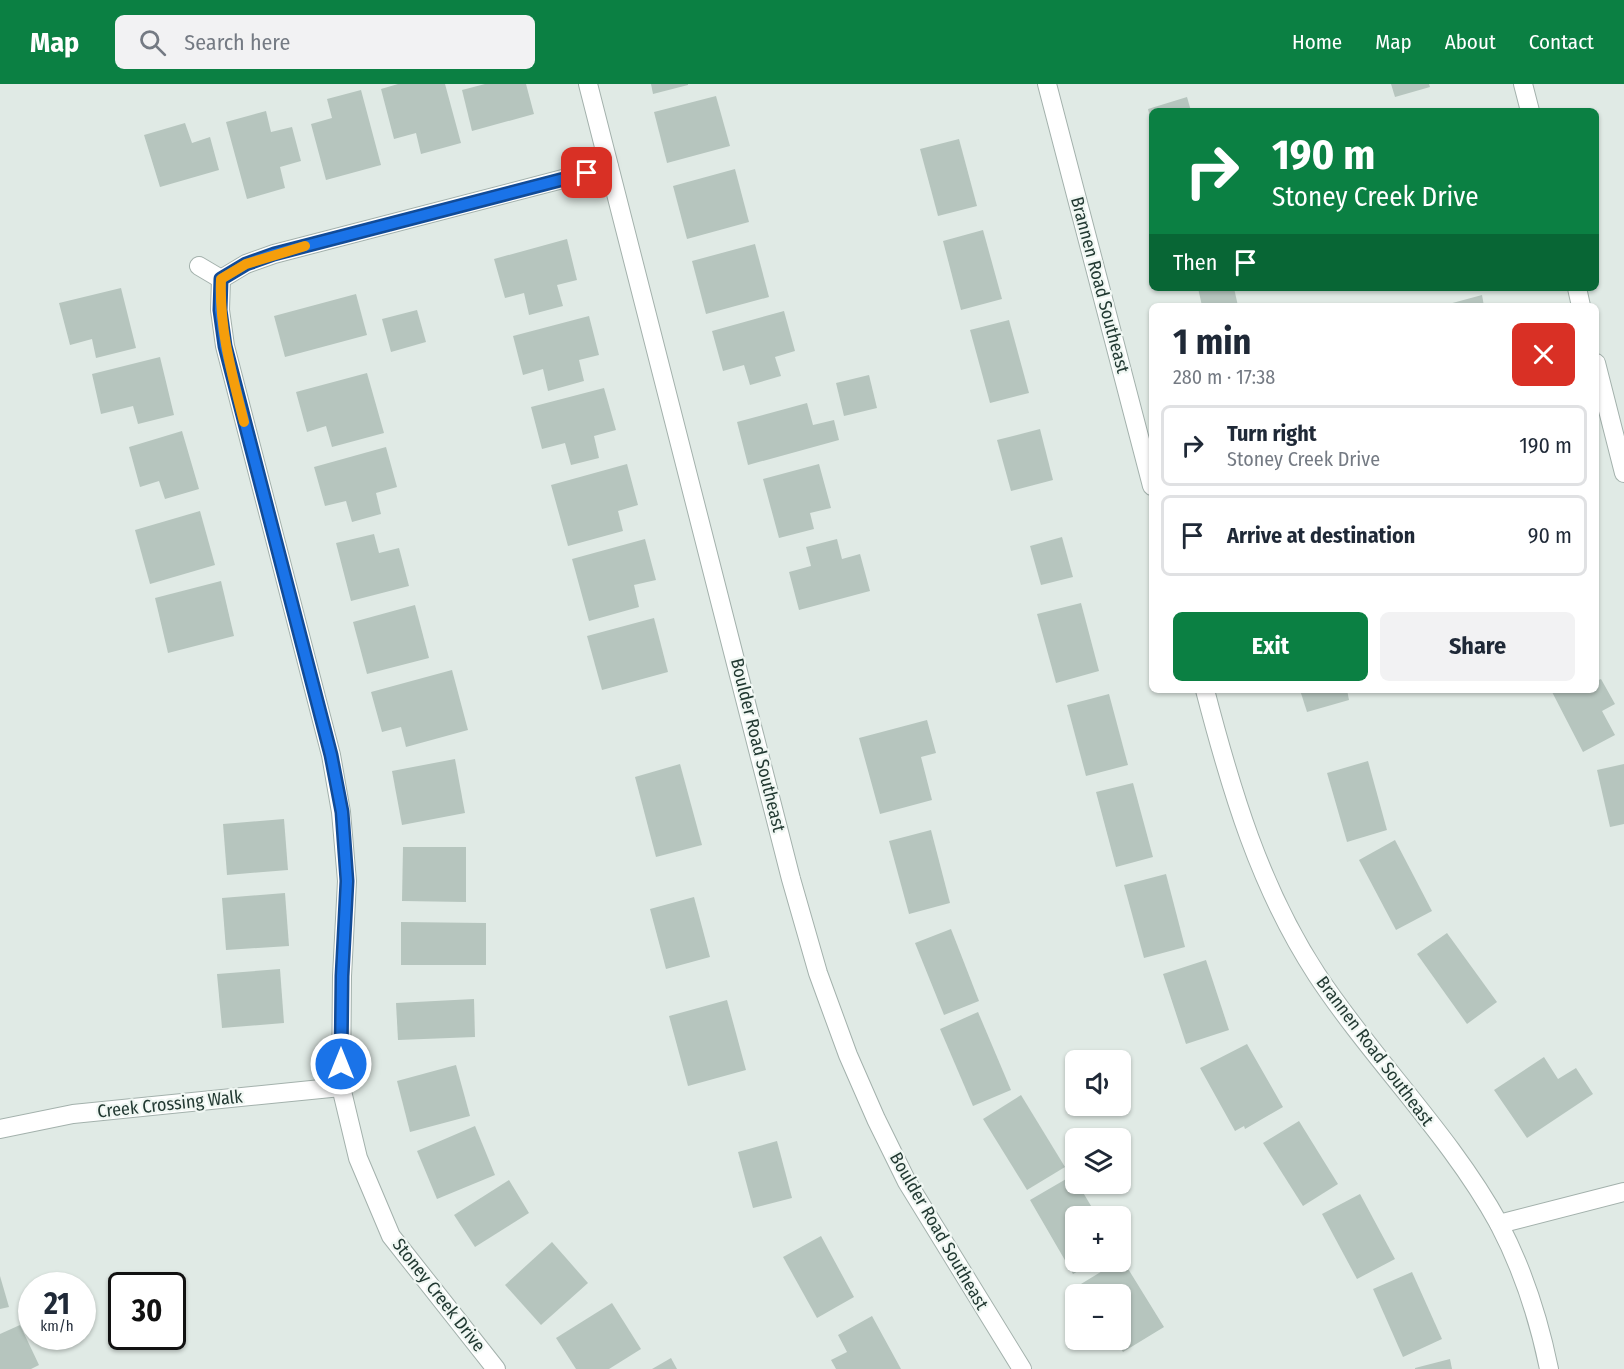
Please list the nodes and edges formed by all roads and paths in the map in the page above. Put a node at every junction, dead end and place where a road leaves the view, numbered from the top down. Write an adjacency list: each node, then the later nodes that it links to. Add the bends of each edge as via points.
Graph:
1 (588, 84): 5 (street, Boulder Road Southeast)
2 (1047, 84): 10 (street, Brannen Road Southeast)
3 (1523, 84): 4 (street)
4 (1529, 108)
5 (609, 167): 7 (street, via 274,254); 17 (street, Boulder Road Southeast, via 818,973 848,1054 907,1182)
6 (199, 266): 7 (street)
7 (221, 279): 12 (street, Stoney Creek Drive, via 225,346 331,755 342,812 347,881)
8 (1599, 375): 9 (street)
9 (1624, 473)
10 (1149, 475)
11 (1206, 693): 15 (street, Brannen Road Southeast, via 1246,831 1288,925 1347,1019 1450,1150)
12 (341, 1087): 13 (street, Creek Crossing Walk, via 72,1114); 16 (street, Stoney Creek Drive, via 358,1158 391,1236)
13 (0, 1129)
14 (1624, 1192): 15 (street)
15 (1499, 1224): 18 (street, Brannen Road Southeast, via 1529,1296)
16 (496, 1369)
17 (1022, 1369)
18 (1549, 1369)

